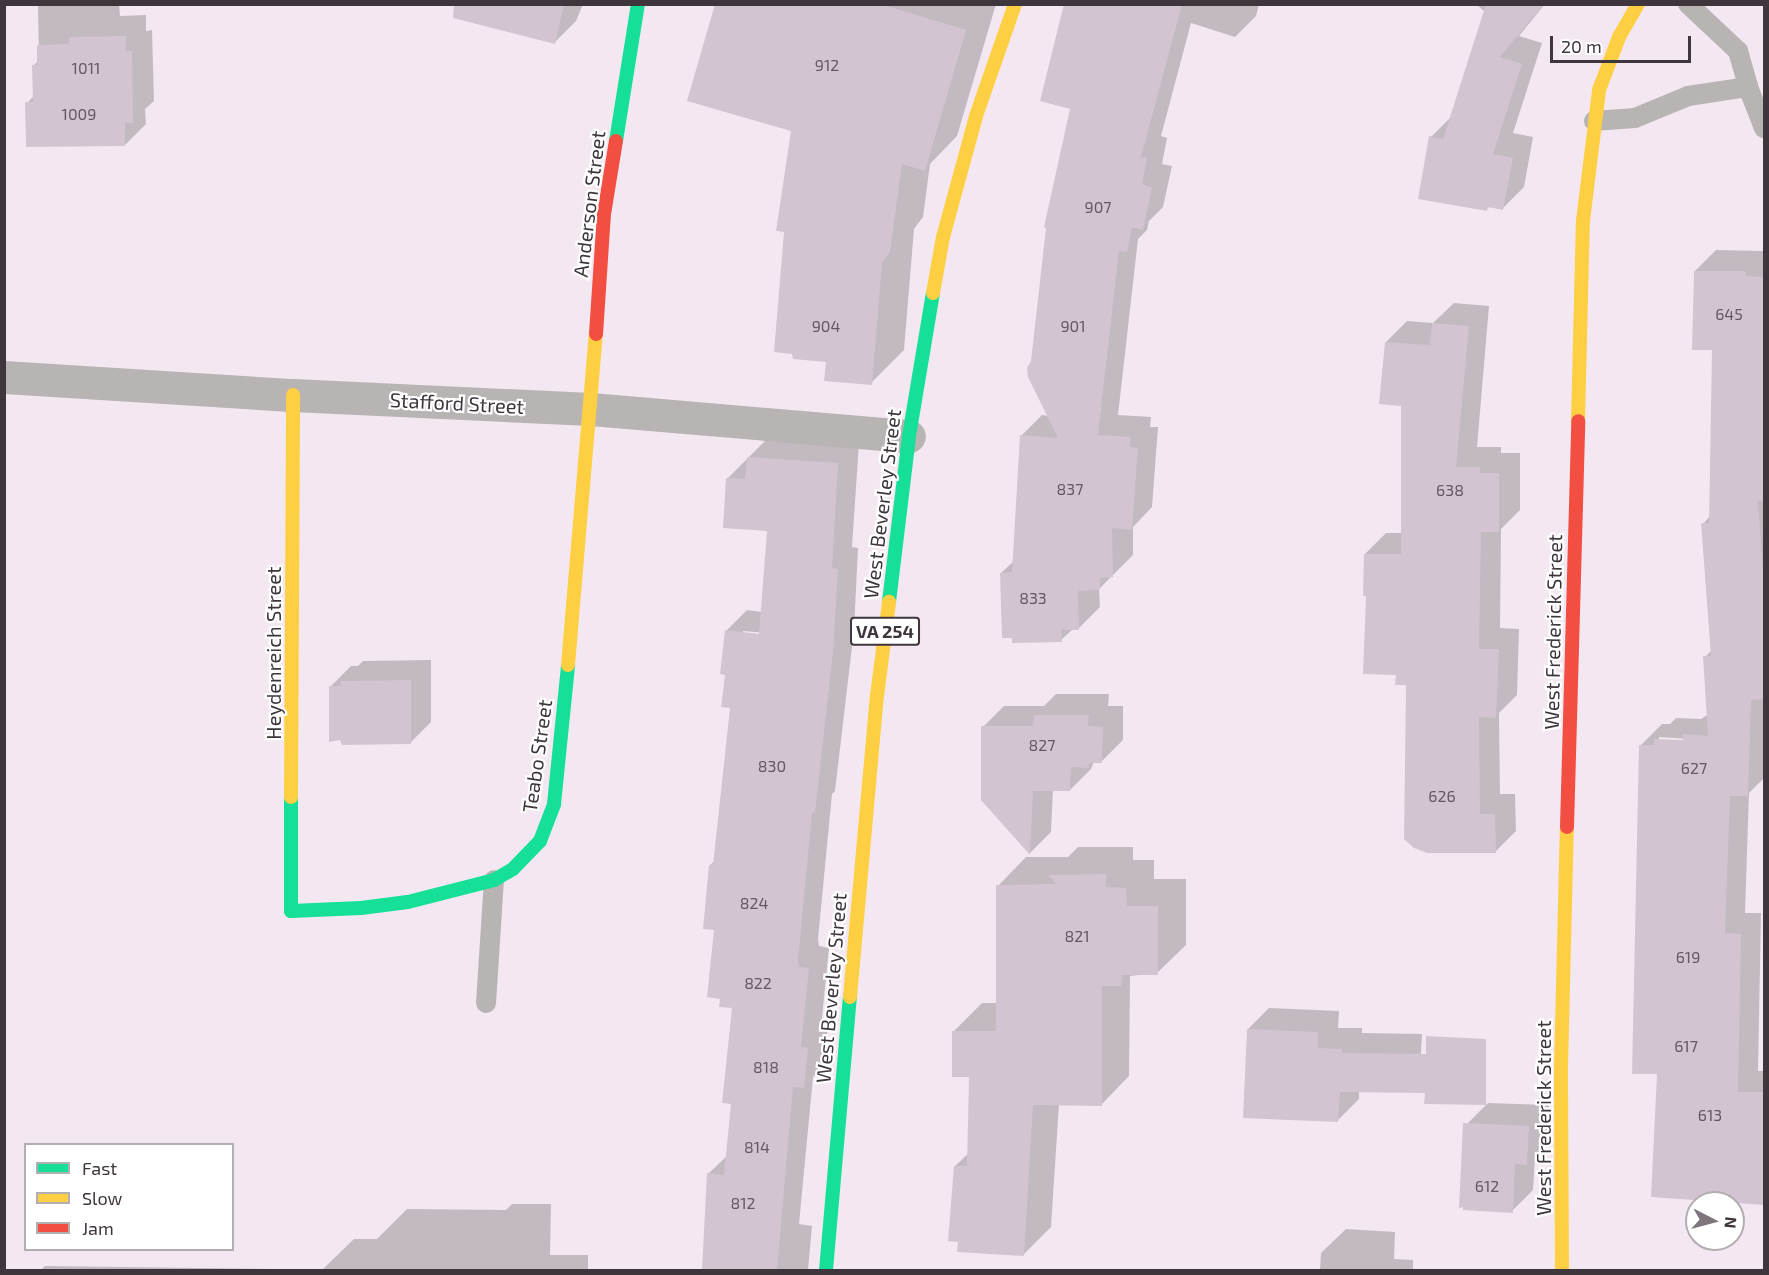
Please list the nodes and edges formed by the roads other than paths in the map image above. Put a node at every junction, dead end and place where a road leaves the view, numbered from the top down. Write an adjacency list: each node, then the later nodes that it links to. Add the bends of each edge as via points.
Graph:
1 (638, 4): 10 (street, Anderson Street, via 604,214)
2 (1015, 4): 11 (street, West Beverley Street / VA 254, via 976,116 943,237)
3 (1638, 4): 6 (street, West Frederick Street, via 1606,68)
4 (1688, 4): 5 (lane, via 1738,51)
5 (1748, 87): 6 (lane, via 1688,96 1635,118); 7 (lane)
6 (1594, 121): 16 (street, West Frederick Street, via 1583,221 1578,371 1561,1067)
7 (1764, 128)
8 (4, 377): 9 (street, Stafford Street)
9 (293, 395): 10 (street, Stafford Street); 13 (street, Heydenreich Street)
10 (591, 409): 11 (street, Stafford Street); 12 (street, Teabo Street, via 554,804 540,842 513,869)
11 (909, 436): 15 (street, West Beverley Street / VA 254, via 876,708)
12 (494, 880): 13 (street, Teabo Street, via 408,902); 14 (lane)
13 (291, 911)
14 (486, 1003)
15 (826, 1270)
16 (1562, 1270)

